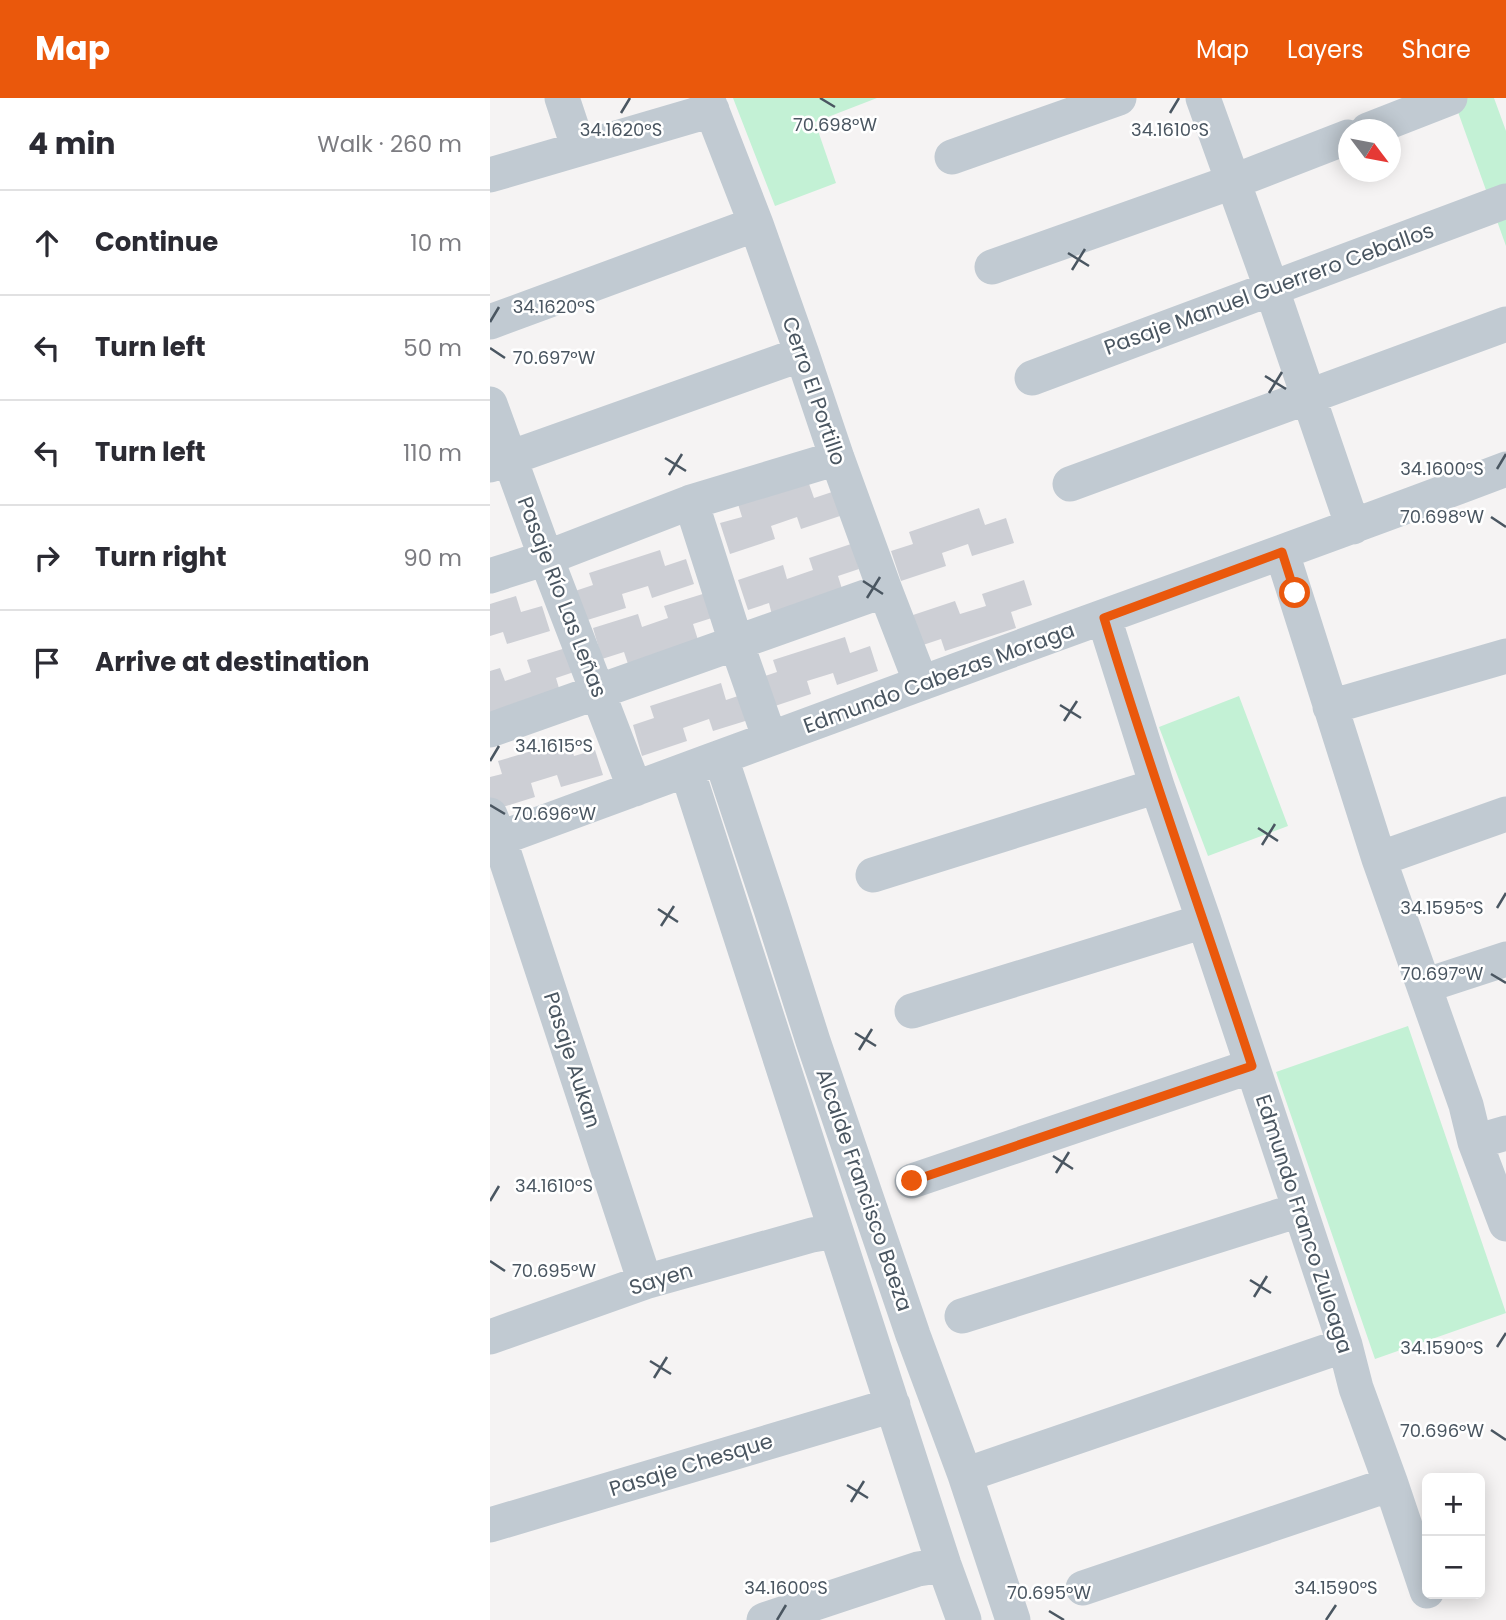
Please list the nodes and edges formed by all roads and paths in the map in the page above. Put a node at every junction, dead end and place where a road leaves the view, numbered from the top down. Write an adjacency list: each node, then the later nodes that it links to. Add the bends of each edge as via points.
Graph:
1 (562, 98): 8 (street)
2 (1119, 98): 9 (street)
3 (1203, 98): 11 (street)
4 (1450, 98): 6 (street)
5 (710, 104): 8 (street); 13 (street, Cerro El Portillo)
6 (1396, 119)
7 (1338, 141): 11 (street)
8 (579, 149): 10 (street)
9 (952, 158)
10 (490, 175)
11 (1232, 181): 14 (street); 15 (street)
12 (1506, 201): 15 (street, Pasaje Manuel Guerrero Ceballos)
13 (755, 224): 16 (street); 18 (street, Cerro El Portillo)
14 (992, 267)
15 (1271, 288): 19 (street, Pasaje Manuel Guerrero Ceballos); 20 (street)
16 (490, 321)
17 (1506, 324): 20 (street)
18 (802, 354): 22 (street, Cerro El Portillo); 23 (street)
19 (1032, 378)
20 (1308, 397): 25 (street); 27 (street)
21 (490, 404): 23 (street, Pasaje Río Las Leñas)
22 (837, 458): 26 (street); 31 (street, Cerro El Portillo)
23 (500, 461): 29 (street, Pasaje Río Las Leñas)
24 (1506, 469): 27 (street, Edmundo Cabezas Moraga)
25 (1070, 484)
26 (691, 502): 29 (street); 33 (street)
27 (1353, 527): 28 (street, Edmundo Cabezas Moraga)
28 (1282, 552): 32 (street, Edmundo Cabezas Moraga); 37 (street)
29 (546, 558): 30 (street); 36 (street, Pasaje Río Las Leñas)
30 (490, 576)
31 (885, 590): 33 (street); 35 (street, Cerro El Portillo)
32 (1104, 618): 35 (street, Edmundo Cabezas Moraga); 42 (street, Edmundo Franco Zuloaga)
33 (736, 642): 36 (street); 39 (street)
34 (1506, 656): 37 (street)
35 (921, 683): 39 (street, Edmundo Cabezas Moraga)
36 (598, 691): 38 (street); 43 (street, Pasaje Río Las Leñas)
37 (1329, 707): 46 (street)
38 (490, 730)
39 (770, 739): 40 (street, Edmundo Cabezas Moraga)
40 (722, 758): 41 (street, Edmundo Cabezas Moraga); 63 (street, Alcalde Francisco Baeza, via 866,1198)
41 (687, 770): 43 (street, Edmundo Cabezas Moraga); 57 (street, Alcalde Francisco Baeza)
42 (1157, 786): 47 (street); 48 (street, Edmundo Franco Zuloaga)
43 (635, 789): 45 (street, Edmundo Cabezas Moraga)
44 (1506, 814): 46 (street)
45 (493, 832): 58 (street, Pasaje Aukan)
46 (1379, 859): 50 (street)
47 (873, 875)
48 (1204, 921): 51 (street); 52 (street, Edmundo Franco Zuloaga)
49 (1506, 959): 50 (street)
50 (1424, 986): 53 (street, via 1466,1105)
51 (912, 1011)
52 (1252, 1066): 54 (street); 55 (street, Edmundo Franco Zuloaga)
53 (1491, 1138): 56 (street)
54 (912, 1181)
55 (1299, 1210): 59 (street); 61 (street, Edmundo Franco Zuloaga)
56 (1506, 1224)
57 (836, 1231): 58 (street, Sayen); 62 (street, Alcalde Francisco Baeza)
58 (645, 1282): 60 (street, Sayen)
59 (962, 1317)
60 (491, 1333)
61 (1345, 1345): 63 (street); 64 (street, Edmundo Franco Zuloaga)
62 (893, 1405): 65 (street, Pasaje Chesque); 66 (street, Alcalde Francisco Baeza)
63 (965, 1475): 72 (street, Alcalde Francisco Baeza)
64 (1391, 1483): 67 (street, Edmundo Franco Zuloaga); 68 (street)
65 (490, 1525)
66 (944, 1565): 70 (street, via 918,1569); 71 (street, Alcalde Francisco Baeza)
67 (1422, 1574)
68 (1083, 1588)
69 (1430, 1599): 73 (street, Edmundo Franco Zuloaga)
70 (764, 1620)
71 (964, 1620)
72 (1013, 1620)
73 (1437, 1620)

